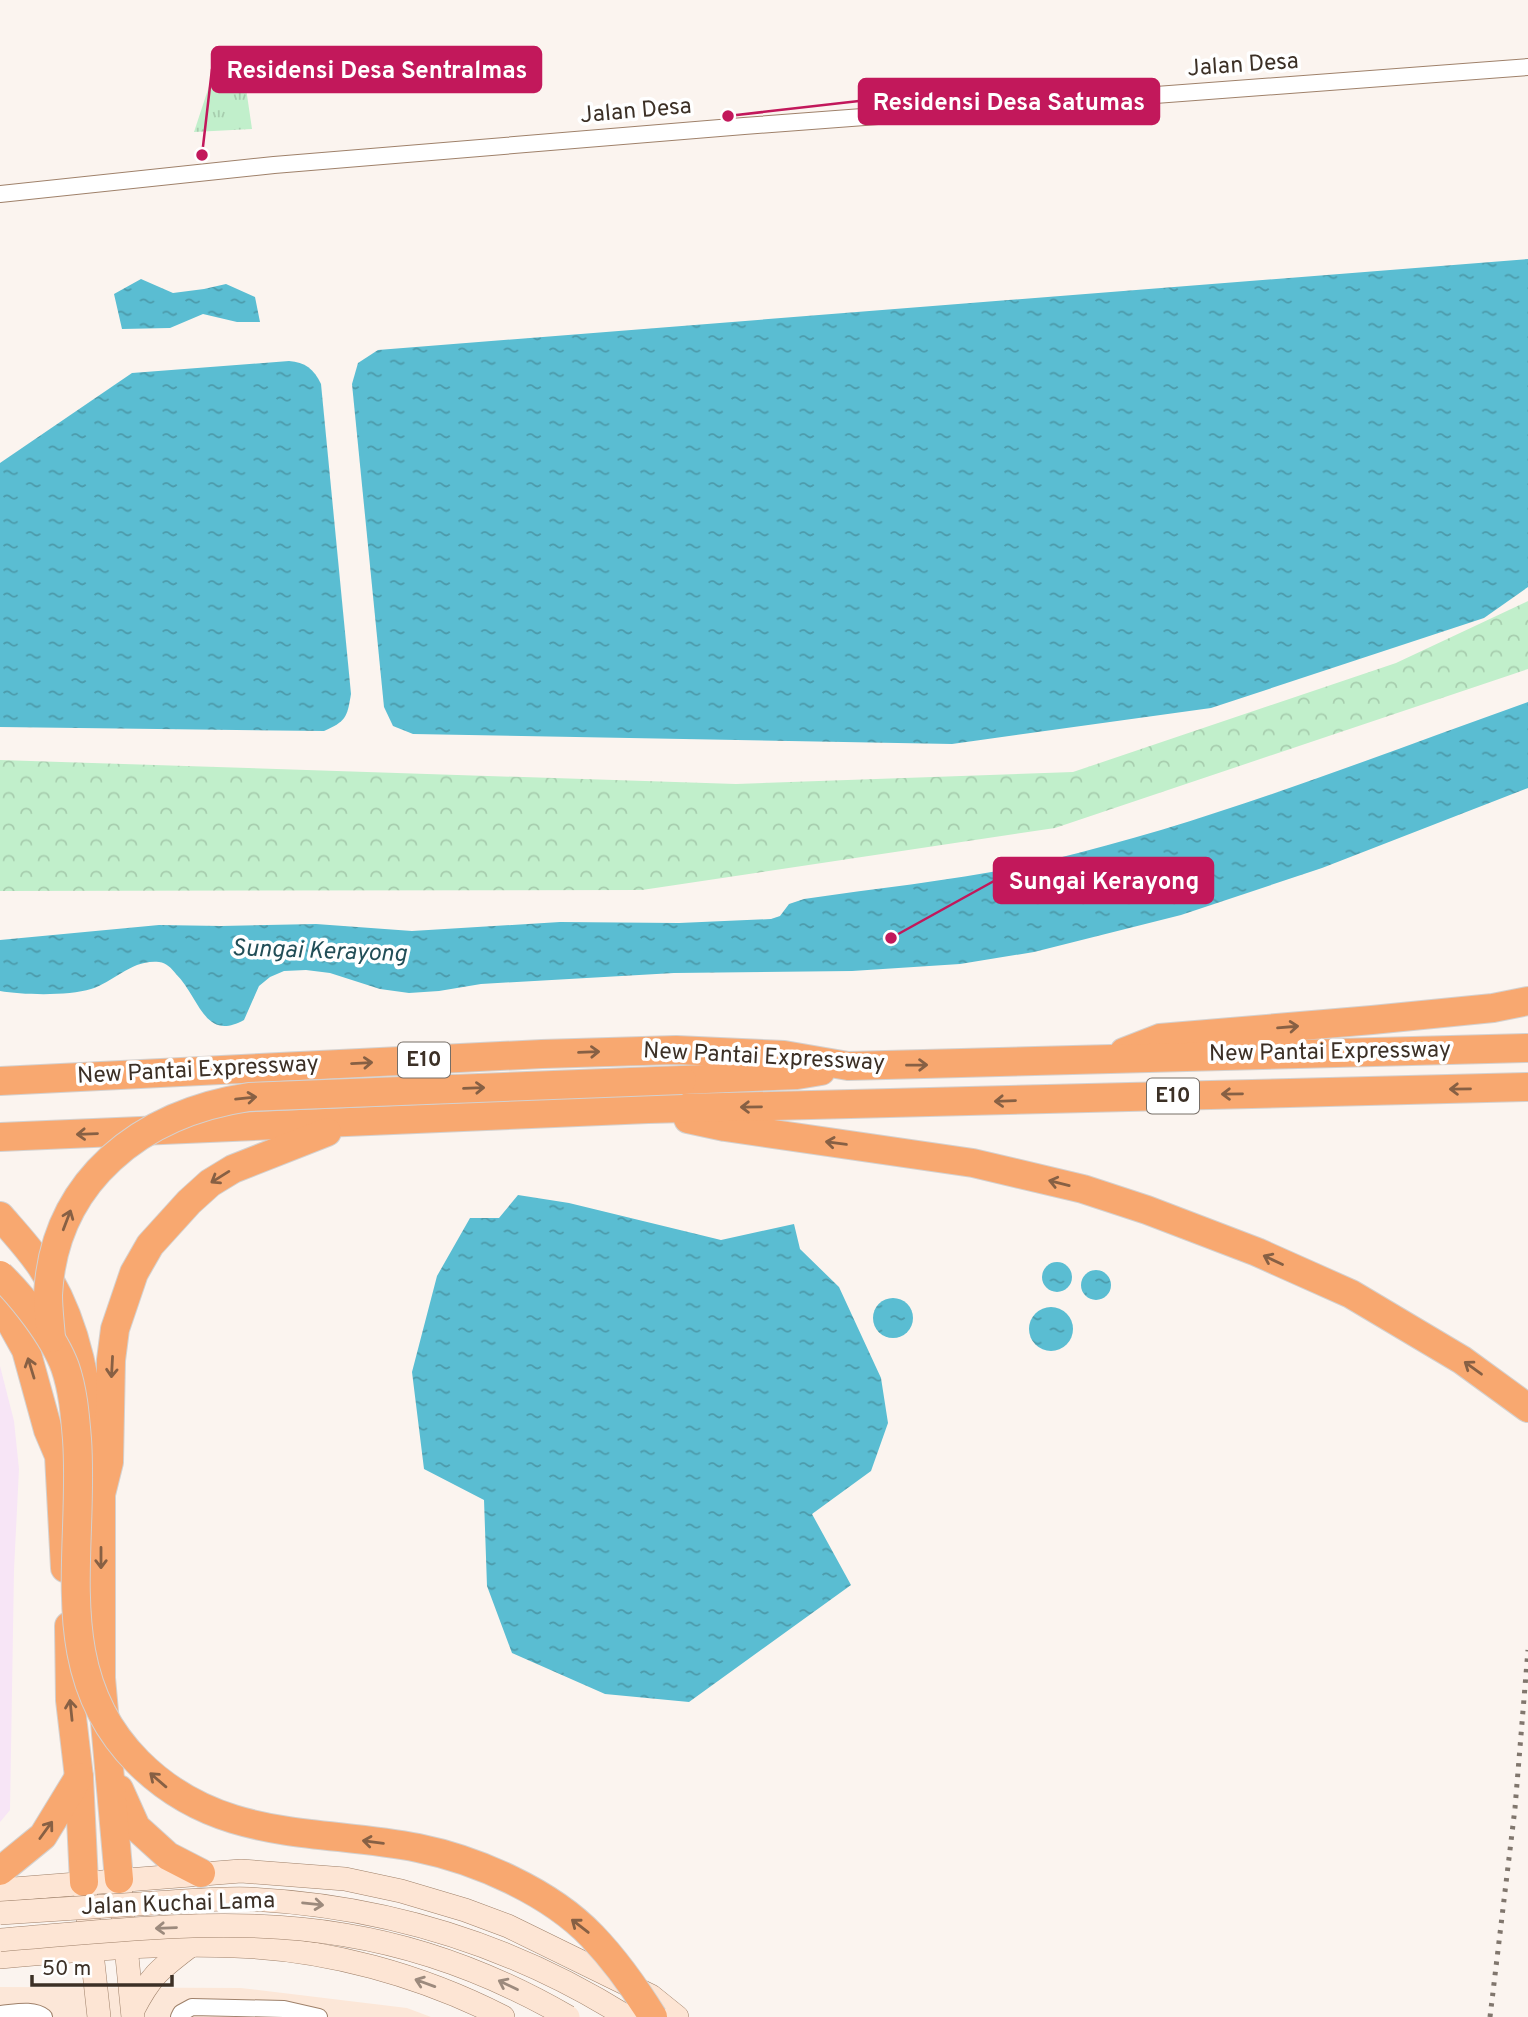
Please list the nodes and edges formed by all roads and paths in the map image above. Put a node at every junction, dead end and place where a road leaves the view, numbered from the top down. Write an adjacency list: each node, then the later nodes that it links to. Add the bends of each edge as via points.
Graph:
1 (1528, 66): 2 (street, Jalan Desa, via 274,165)
2 (0, 194)
3 (1528, 1001): 5 (highway, one-way to 3, via 1160,1038)
4 (1528, 1048): 5 (highway, New Pantai Expressway / E10)
5 (1101, 1060): 6 (highway, New Pantai Expressway / E10, one-way to 5)
6 (848, 1066): 7 (highway, New Pantai Expressway / E10, one-way to 6, via 676,1050 784,1055); 16 (highway, one-way to 6, bridge, via 58,1388 48,1295 55,1251 70,1210 96,1172 149,1129 219,1101 249,1097 797,1075)
7 (0, 1081)
8 (1528, 1087): 9 (highway, E10, one-way to 9)
9 (648, 1109): 10 (highway, E10); 15 (highway, one-way to 9, via 1462,1360 1351,1294 1147,1210 1083,1189 973,1163 725,1127)
10 (351, 1123): 11 (highway, E10, one-way to 11); 17 (highway, one-way to 17, via 233,1169 210,1183 149,1245 134,1273 116,1329 109,1462)
11 (0, 1137)
12 (0, 1216): 17 (highway, via 43,1268 77,1345)
13 (0, 1275): 43 (highway, one-way to 13, bridge, via 631,1982 590,1934 547,1900 508,1878 464,1859 416,1848 273,1830 226,1818 188,1802 136,1761 106,1722 80,1654 75,1616 79,1460 70,1384 64,1364 36,1317)
14 (0, 1303): 16 (highway, one-way to 14, via 26,1350)
15 (1528, 1408)
16 (59, 1456): 19 (highway, one-way to 16, via 70,1700)
17 (101, 1494): 18 (highway, one-way to 18, via 101,1678)
18 (109, 1763): 22 (highway, via 136,1827 168,1856); 23 (highway)
19 (79, 1777): 20 (highway, one-way to 19, via 43,1836); 24 (highway)
20 (0, 1871)
21 (241, 1871): 22 (main road, Jalan Kuchai Lama); 29 (main road, via 218,1895 217,1921 224,1936); 44 (main road, Jalan Kuchai Lama, via 345,1879 465,1910 651,1996)
22 (201, 1872): 23 (main road, Jalan Kuchai Lama)
23 (120, 1879): 24 (main road, Jalan Kuchai Lama); 30 (main road)
24 (85, 1882): 25 (main road, Jalan Kuchai Lama); 31 (main road)
25 (0, 1889)
26 (0, 1913): 42 (main road, Jalan Kuchai Lama, one-way to 42, bridge, via 247,1899 348,1909 415,1923 495,1950)
27 (0, 1940): 41 (main road, Jalan Kuchai Lama, one-way to 27, bridge, via 497,1980 402,1947 345,1934 240,1926)
28 (190, 1946): 29 (main road); 30 (main road); 37 (main road, via 155,1973)
29 (237, 1946): 40 (main road, one-way to 29, via 390,1972 301,1952)
30 (126, 1948): 31 (main road); 37 (main road)
31 (93, 1949): 32 (main road); 34 (main road)
32 (47, 1953): 33 (main road); 34 (main road, via 74,1967)
33 (0, 1957)
34 (99, 2008)
35 (0, 2014): 36 (street)
36 (38, 2015)
37 (132, 2015)
38 (179, 2017): 39 (street, via 192,2007 284,2009)
39 (319, 2017)
40 (503, 2017)
41 (568, 2017)
42 (627, 2017)
43 (653, 2017)
44 (677, 2017)

